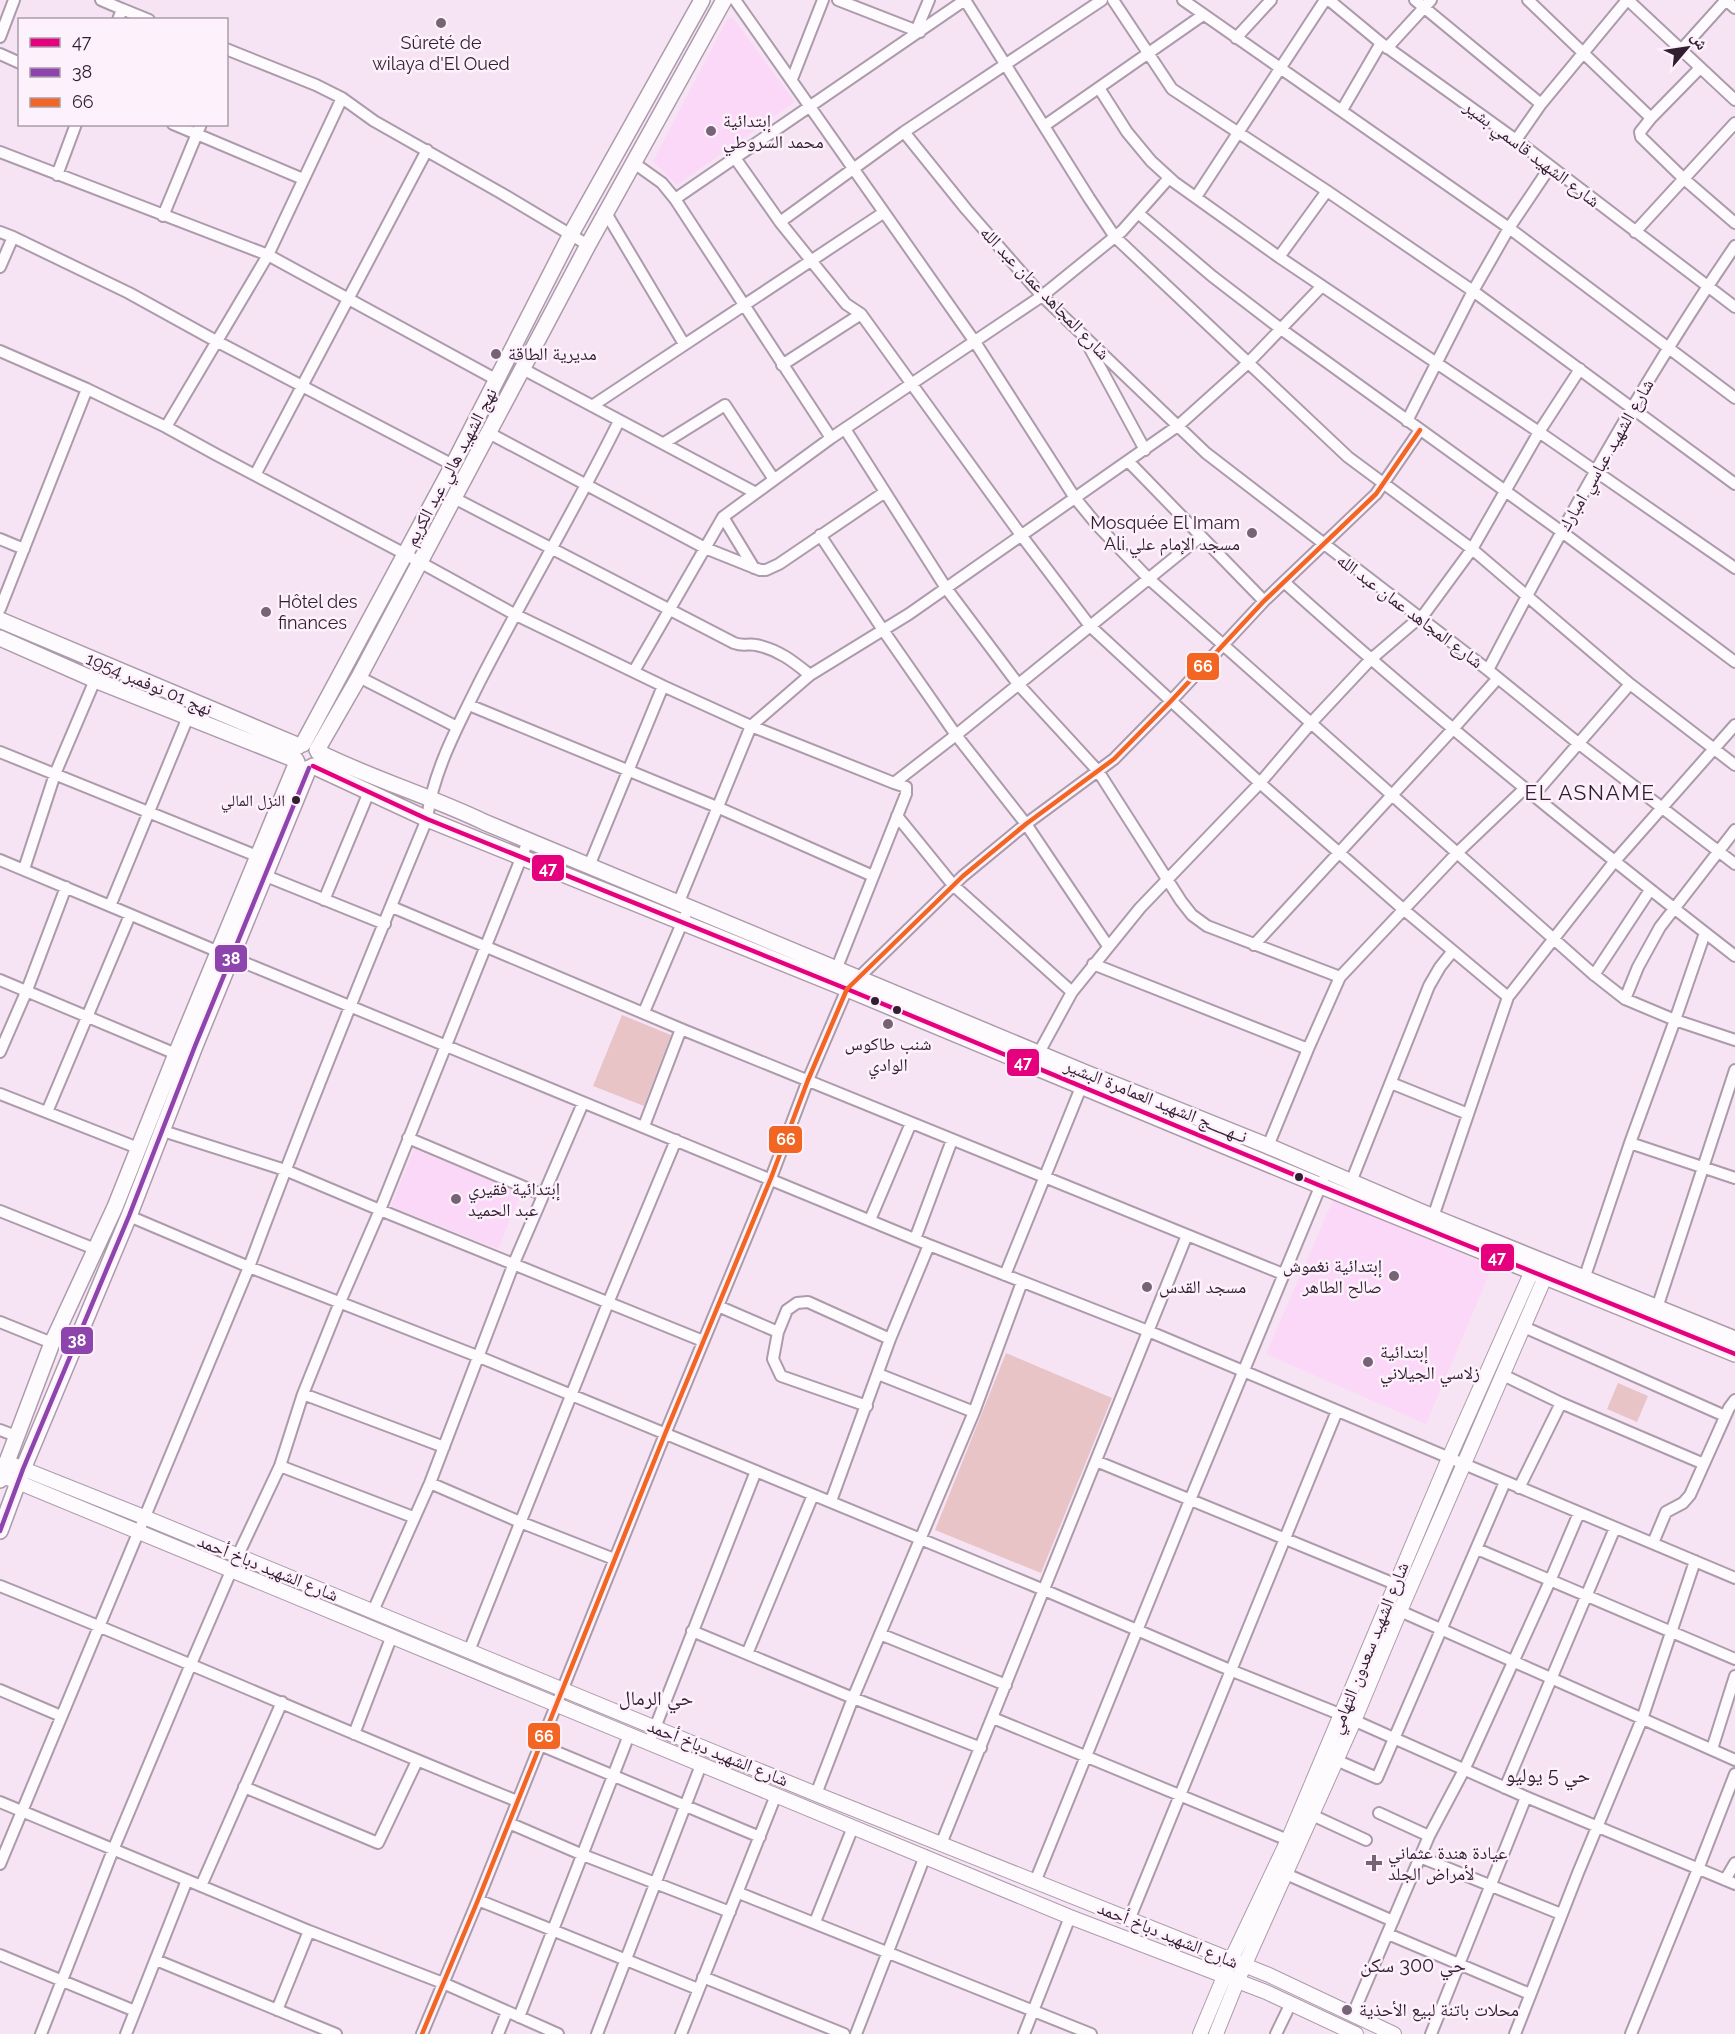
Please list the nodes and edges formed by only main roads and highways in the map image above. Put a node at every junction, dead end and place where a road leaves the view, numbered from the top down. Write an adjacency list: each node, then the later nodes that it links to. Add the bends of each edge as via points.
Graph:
1 (702, 0): 7 (main road, نهج الشهيد هالي عبد الكريم, via 571,234 405,554)
2 (724, 0): 7 (main road, via 521,368 360,677)
3 (0, 620): 4 (main road, نهج 01 نوفمبر 1954)
4 (40, 638): 6 (main road); 7 (main road, نهج 01 نوفمبر 1954)
5 (1, 641): 6 (main road, نهج 01 نوفمبر 1954)
6 (36, 654): 7 (main road, نهج 01 نوفمبر 1954, via 188,717)
7 (307, 756): 8 (main road, via 429,798); 8 (main road, نــهـــــج الشهيد العمامرة البشير, via 369,792 427,819 521,856); 9 (main road, via 266,876); 9 (main road, via 257,856)
8 (683, 911): 10 (main road, نــهـــــج الشهيد العمامرة البشير); 10 (main road, نــهـــــج الشهيد العمامرة البشير, via 836,970)
9 (226, 955): 16 (main road, via 176,1054 115,1207 52,1343); 17 (main road, via 163,1131)
10 (852, 984): 11 (main road, نــهـــــج الشهيد العمامرة البشير)
11 (1084, 1080): 12 (main road, نــهـــــج الشهيد العمامرة البشير); 12 (main road, نــهـــــج الشهيد العمامرة البشير, via 1268,1146)
12 (1324, 1179): 13 (main road, نــهـــــج الشهيد العمامرة البشير); 13 (main road, نــهـــــج الشهيد العمامرة البشير, via 1351,1182)
13 (1541, 1268): 14 (main road, نــهـــــج الشهيد العمامرة البشير, via 1584,1279); 15 (main road, نــهـــــج الشهيد العمامرة البشير)
14 (1735, 1339)
15 (1735, 1354)
16 (3, 1473)
17 (0, 1531)

